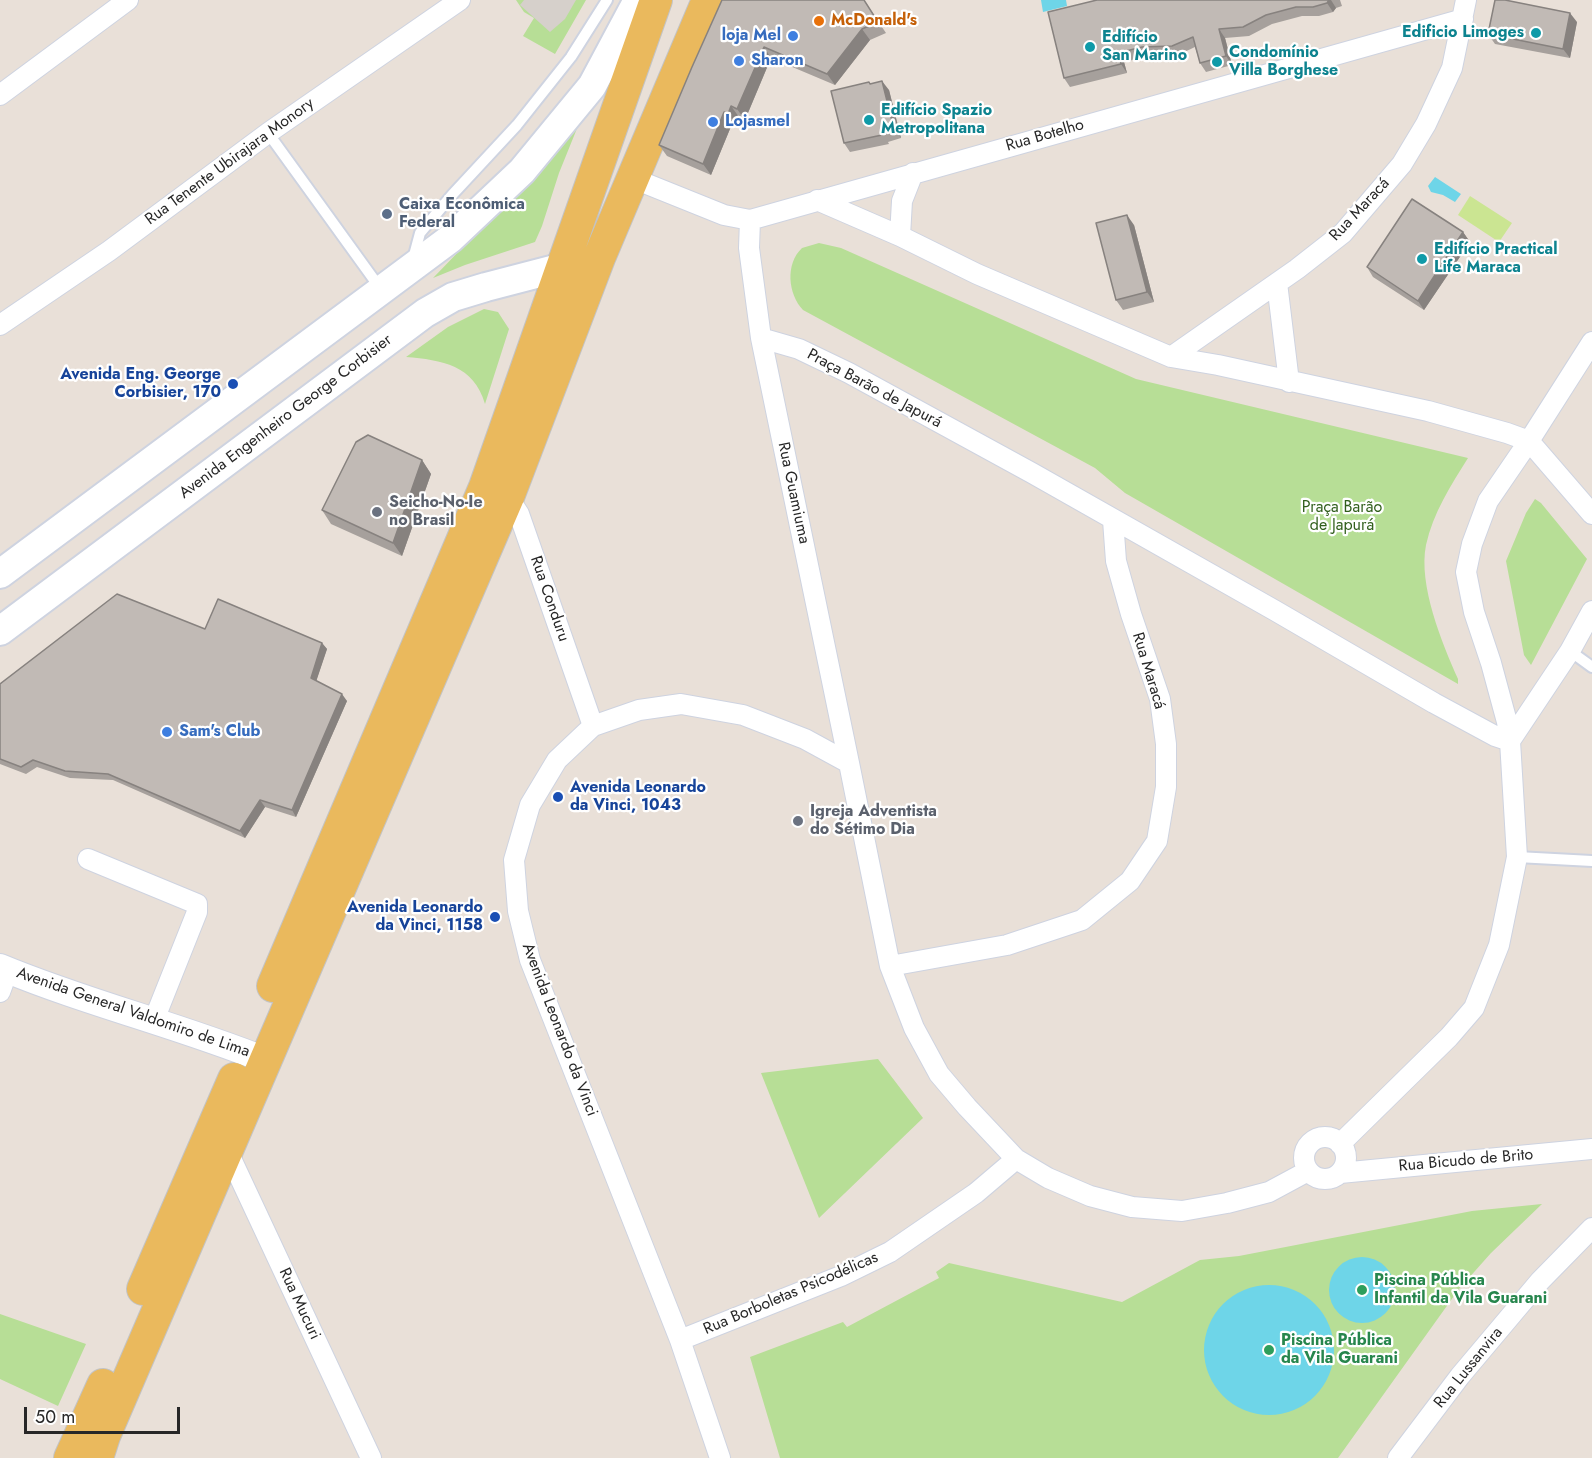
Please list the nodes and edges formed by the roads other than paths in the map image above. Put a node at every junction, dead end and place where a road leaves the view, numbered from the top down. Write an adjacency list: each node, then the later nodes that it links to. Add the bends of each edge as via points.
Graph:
1 (128, 0): 8 (street)
2 (460, 0): 9 (street, Rua Tenente Ubirajara Monory)
3 (607, 0): 16 (lane, via 572,57 420,234)
4 (638, 0): 16 (main road, via 592,86 522,171 450,239)
5 (656, 0): 17 (main road)
6 (708, 0): 11 (main road)
7 (1464, 9): 10 (street, Rua Botelho); 18 (street, Rua Maracá, via 1452,68 1402,164 1343,232)
8 (0, 95)
9 (268, 133): 19 (lane); 20 (street, Rua Tenente Ubirajara Monory, via 109,251)
10 (914, 173): 12 (street, Rua Botelho); 14 (street, via 902,201)
11 (632, 178): 13 (street, Rua Botelho, via 724,215); 15 (main road)
12 (818, 200): 13 (street, Rua Botelho); 14 (street)
13 (750, 220): 21 (street, Rua Guamiuma, via 749,248)
14 (900, 236): 23 (street, via 977,274)
15 (598, 258): 17 (main road, Avenida Engenheiro George Corbisier); 26 (main road)
16 (411, 267): 19 (main road)
17 (562, 268): 26 (main road); 31 (main road, Avenida Engenheiro George Corbisier, via 486,286 453,297 425,313)
18 (1277, 283): 23 (street, Rua Maracá); 24 (street)
19 (381, 289): 29 (main road)
20 (0, 325)
21 (761, 338): 28 (street, Praça Barão de Japurá, via 799,349 849,373); 36 (street, Rua Guamiuma)
22 (1592, 342): 25 (street)
23 (1171, 357): 24 (street)
24 (1289, 382): 25 (street, via 1428,411)
25 (1530, 441): 27 (street); 35 (street, via 1488,501 1466,573)
26 (497, 492): 34 (street, Rua Conduru, via 519,514); 43 (main road)
27 (1592, 514)
28 (1113, 520): 35 (street, Praça Barão de Japurá, via 1434,703); 40 (street, Rua Maracá, via 1116,561 1160,699 1166,787 1157,841 1130,881 1082,920 1007,945)
29 (3, 566)
30 (1592, 611): 32 (street)
31 (0, 631)
32 (1570, 651): 33 (lane); 35 (street)
33 (1592, 668)
34 (593, 726): 36 (street, Avenida Leonardo da Vinci, via 639,710 681,704 743,715 805,739); 51 (street, Avenida Leonardo da Vinci, via 557,760 530,806 514,860 518,912 530,960)
35 (1510, 741): 37 (street)
36 (849, 763): 40 (street)
37 (1517, 857): 39 (lane); 44 (street, via 1499,945 1474,1008)
38 (88, 859): 42 (street, via 197,904)
39 (1592, 861)
40 (890, 966): 47 (street, via 914,1028 939,1074)
41 (3, 976): 42 (street, Avenida General Valdomiro de Lima)
42 (154, 1020): 43 (street, Avenida General Valdomiro de Lima)
43 (255, 1056): 46 (main road); 52 (main road)
44 (1340, 1144): 48 (street, via 1329,1138 1309,1144 1304,1157); 49 (street, via 1346,1162)
45 (1592, 1149): 49 (street, Rua Bicudo de Brito)
46 (227, 1150): 53 (main road); 54 (street, Rua Mucuri)
47 (1016, 1159): 48 (street, via 1090,1196 1132,1207 1182,1211 1269,1192); 51 (street, Rua Borboletas Psicodélicas, via 976,1193 890,1252 841,1276)
48 (1308, 1171): 49 (street, via 1320,1179)
49 (1340, 1173)
50 (1592, 1228): 56 (street, Rua Lussanvira, via 1525,1298)
51 (680, 1340): 55 (street, Avenida Leonardo da Vinci)
52 (70, 1458)
53 (97, 1458)
54 (371, 1458)
55 (720, 1458)
56 (1398, 1458)

